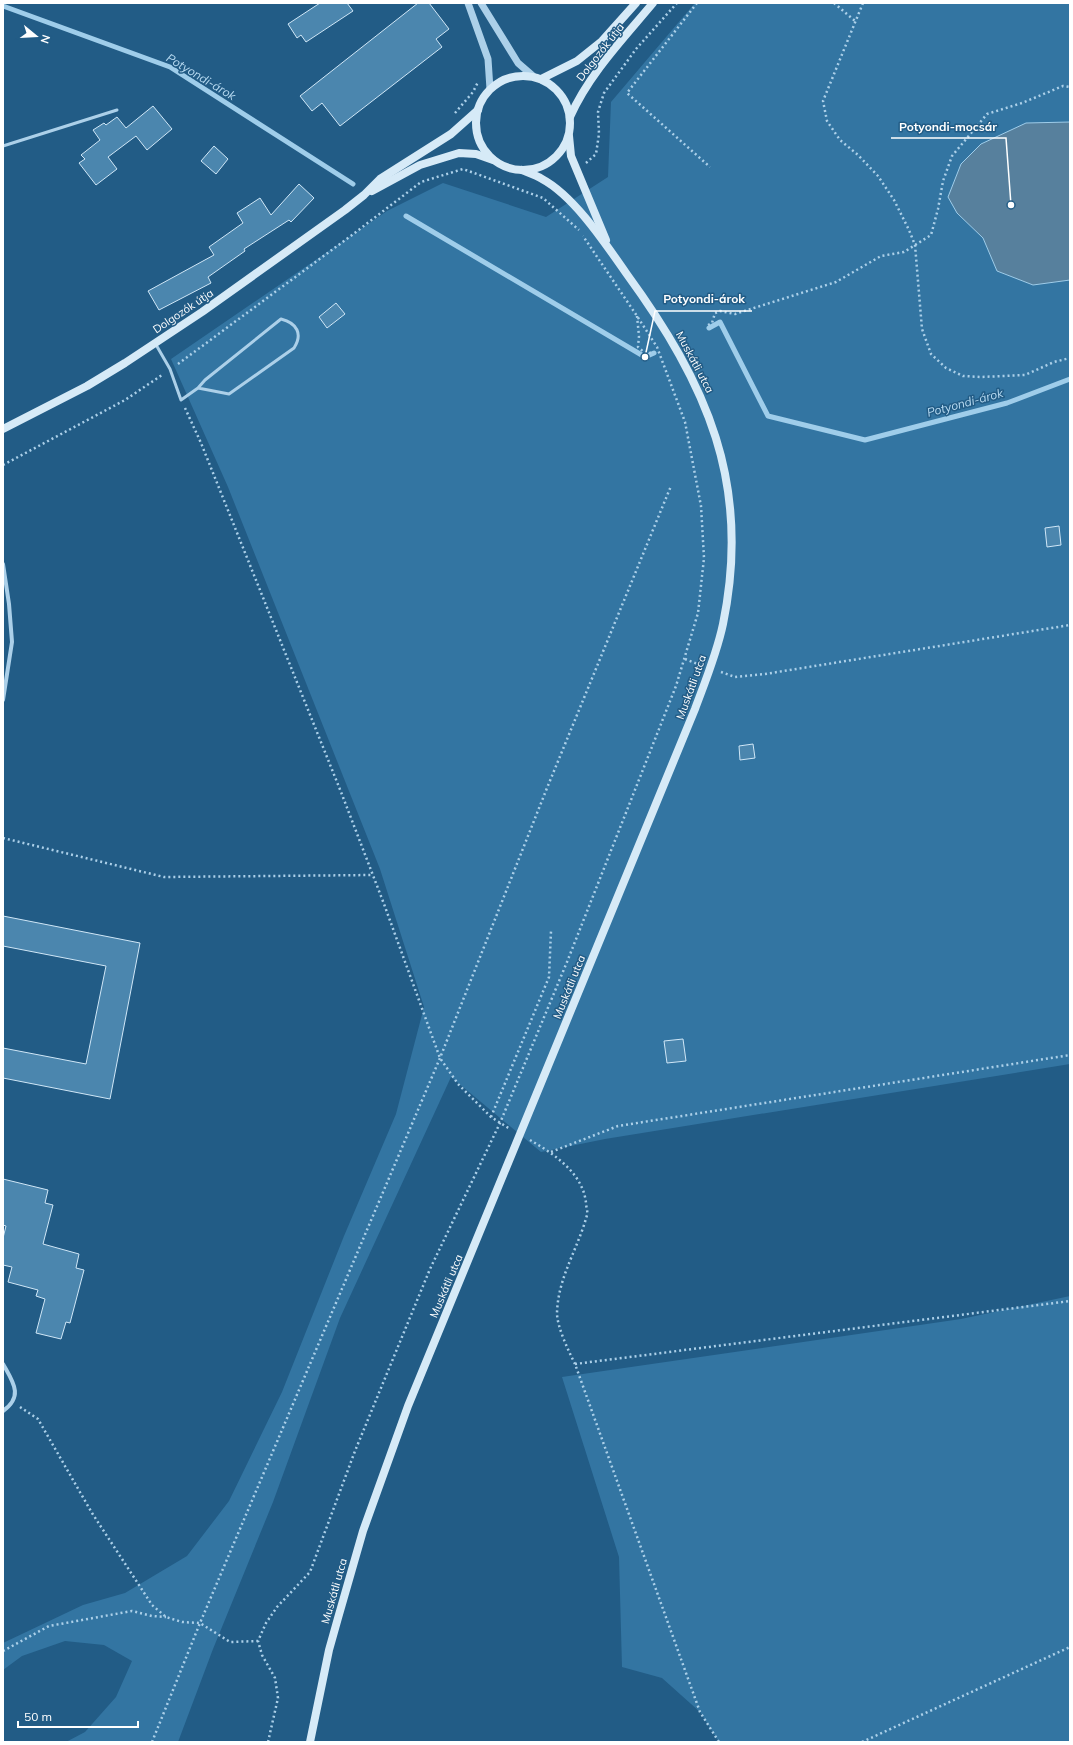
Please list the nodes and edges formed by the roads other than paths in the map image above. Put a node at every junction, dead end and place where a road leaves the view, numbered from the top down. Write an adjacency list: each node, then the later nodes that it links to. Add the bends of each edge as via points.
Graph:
1 (468, 3): 6 (street, via 488,59)
2 (481, 3): 5 (street, via 518,63)
3 (636, 3): 5 (main road, Dolgozók útja, via 602,41 577,60)
4 (653, 3): 9 (main road, Dolgozók útja, via 588,82)
5 (537, 78): 6 (main road, via 514,76); 9 (main road, via 561,94)
6 (490, 89): 8 (main road)
7 (117, 110): 11 (lane)
8 (478, 110): 12 (main road, via 476,127 481,143); 14 (main road, Dolgozók útja, via 450,134 380,179)
9 (570, 118): 10 (main road)
10 (569, 133): 13 (main road, via 563,148 552,160 538,167); 15 (main road, Muskátli utca, via 571,156)
11 (3, 146)
12 (497, 161): 13 (main road); 14 (main road, Dolgozók útja, via 476,154 458,153 420,165)
13 (522, 170): 15 (main road, Muskátli utca, via 543,179 558,190)
14 (364, 195): 16 (main road, Dolgozók útja)
15 (610, 250): 23 (main road, Muskátli utca, via 645,298 678,352 713,426 729,494 732,536 730,579 723,625 692,717 408,1406 363,1531 329,1650)
16 (155, 343): 17 (lane, via 170,369 181,400); 18 (main road, Dolgozók útja, via 87,386)
17 (198, 388): 17 (lane, via 229,394 294,348 299,340 299,333 290,321 281,319)
18 (3, 429)
19 (3, 564): 20 (street, via 12,642)
20 (3, 700)
21 (3, 1364): 22 (street, via 15,1389 12,1405)
22 (3, 1411)
23 (310, 1742)

